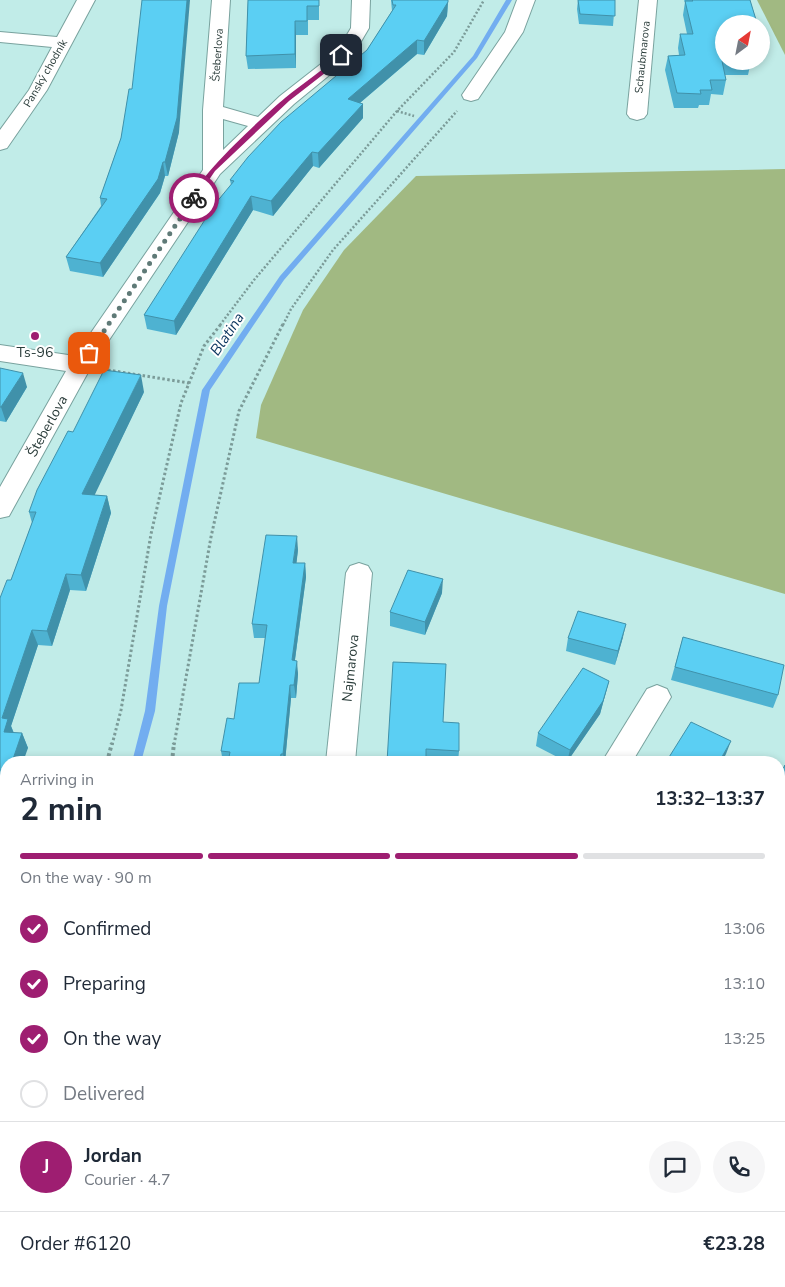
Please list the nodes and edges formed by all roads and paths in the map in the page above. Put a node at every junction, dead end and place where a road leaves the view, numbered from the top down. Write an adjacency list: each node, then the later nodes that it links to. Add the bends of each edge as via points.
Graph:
1 (86, 0): 8 (street, Panský chodník)
2 (221, 0): 10 (street, Šteberlova)
3 (361, 0): 14 (street, Šteberlova, via 360,28 350,46)
4 (484, 0): 11 (path, via 454,52)
5 (526, 0): 9 (street, via 514,32)
6 (648, 0): 12 (street, Schaubmarova)
7 (0, 37): 8 (street)
8 (62, 43): 15 (street, Panský chodník, via 38,90)
9 (471, 95): 26 (path, via 333,250 291,308 239,410 209,546)
10 (214, 110): 14 (street); 16 (street, Šteberlova)
11 (397, 111): 13 (path); 19 (path, via 254,280 204,346)
12 (637, 114)
13 (414, 116)
14 (261, 124): 16 (street, Šteberlova)
15 (0, 144)
16 (213, 170): 18 (street, Šteberlova)
17 (0, 353): 18 (street)
18 (81, 365): 19 (path); 21 (street, Šteberlova)
19 (189, 383): 25 (path, via 180,403 154,525 121,710)
20 (0, 462): 21 (street)
21 (24, 466): 22 (street, Šteberlova)
22 (0, 509)
23 (359, 573): 27 (street, Najmarova)
24 (657, 697): 28 (street)
25 (109, 756)
26 (173, 756)
27 (341, 756)
28 (620, 756)

